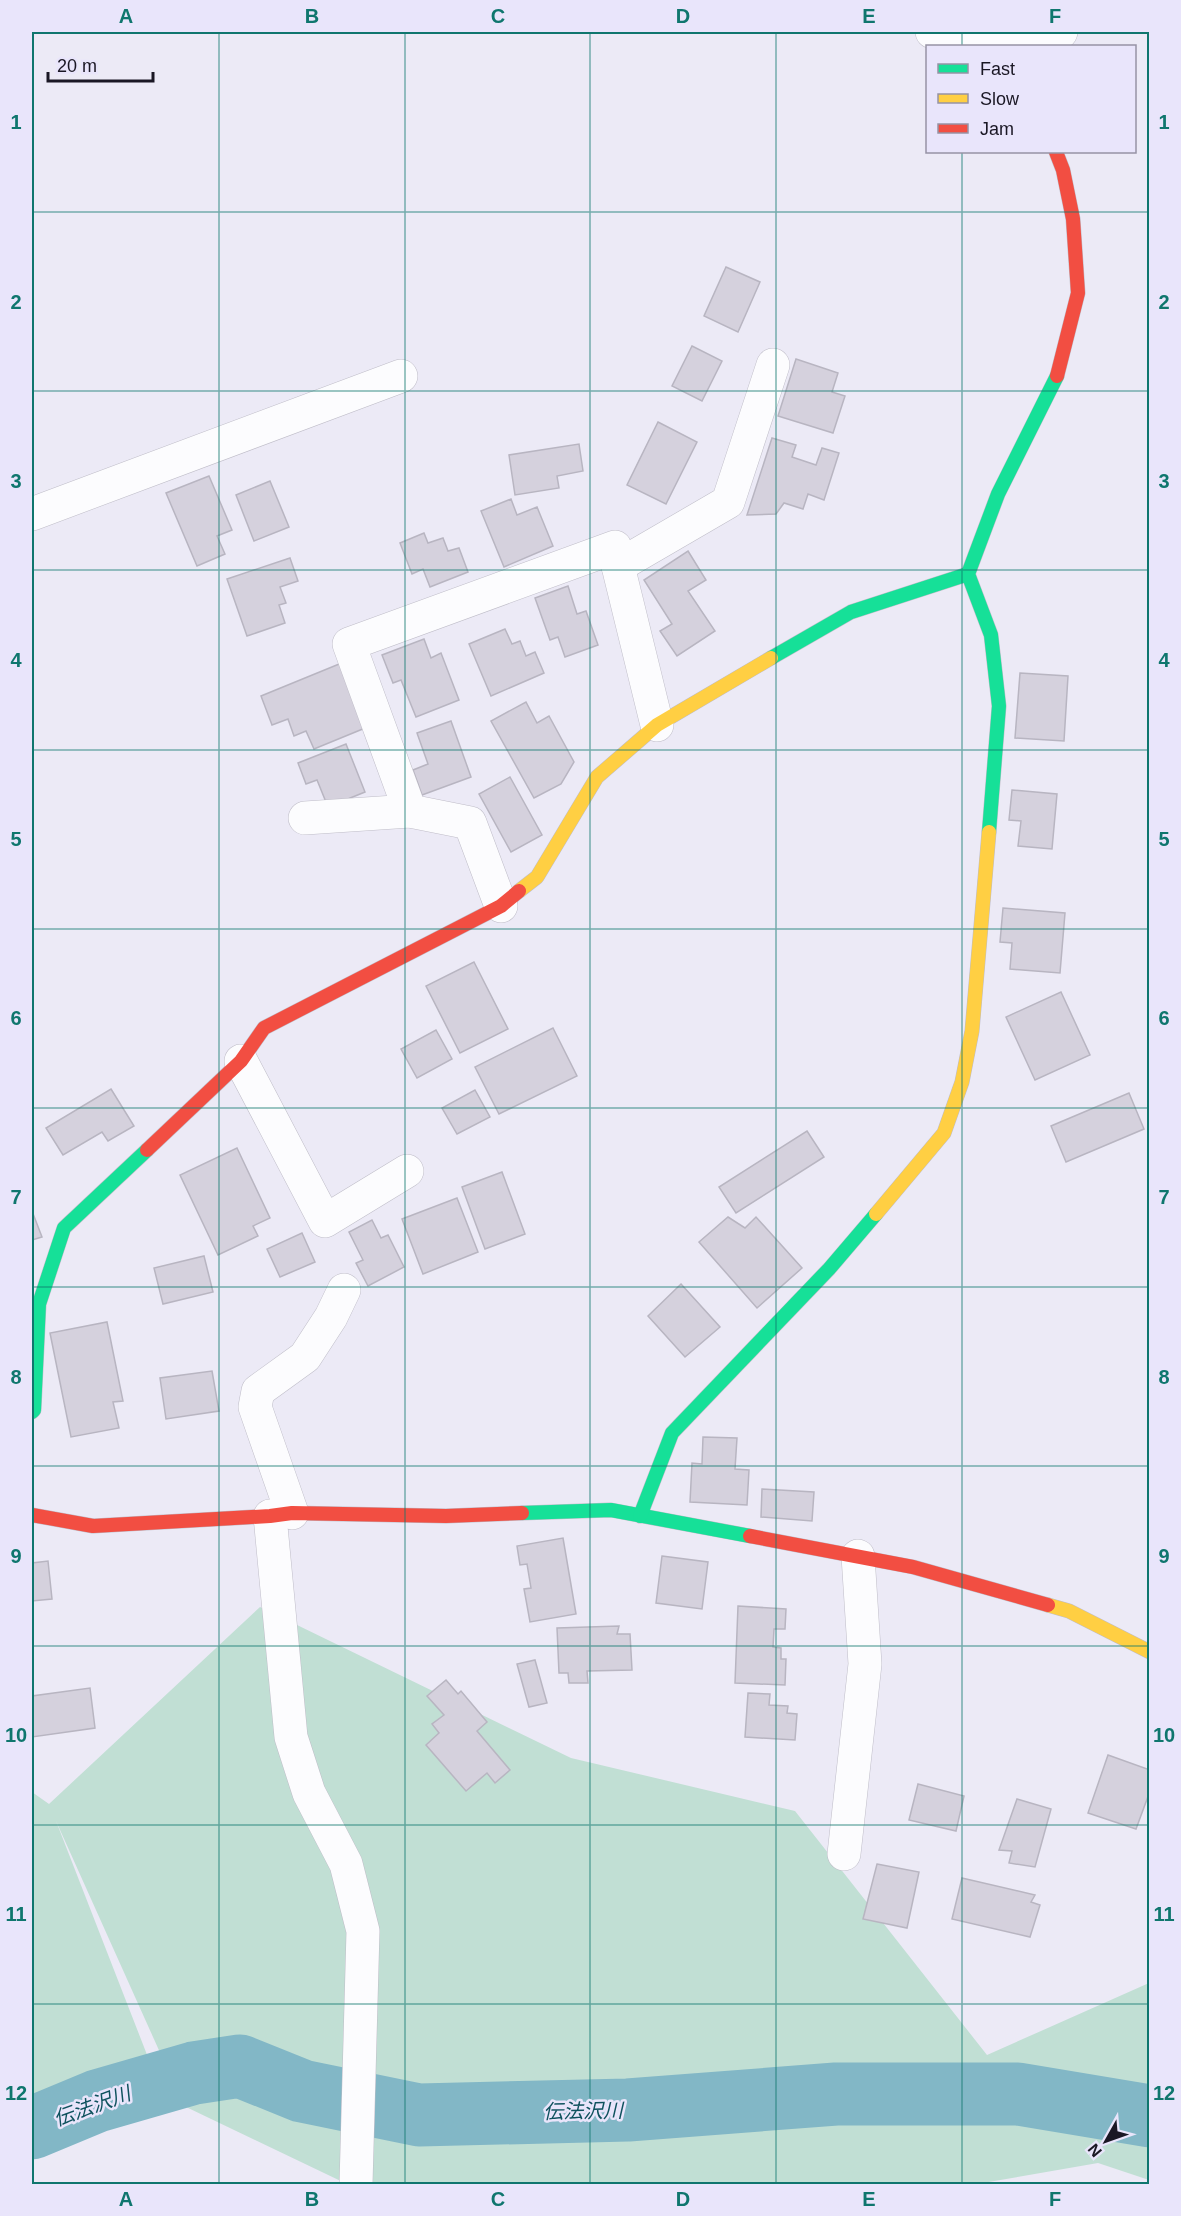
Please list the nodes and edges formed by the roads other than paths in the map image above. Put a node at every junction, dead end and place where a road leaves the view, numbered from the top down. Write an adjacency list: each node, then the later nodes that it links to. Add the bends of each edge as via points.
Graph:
1 (932, 32): 3 (street)
2 (1061, 32): 3 (street)
3 (1015, 44)
4 (1056, 153): 9 (street, via 1073,219 1078,293 1057,375 998,494)
5 (773, 365): 8 (street, via 728,502)
6 (401, 376): 7 (street)
7 (32, 514)
8 (618, 566): 10 (street); 11 (street, via 615,547 349,644)
9 (968, 574): 10 (street, via 851,612); 20 (street, via 991,635 999,706 972,1031 962,1082 944,1133 829,1269 672,1433)
10 (657, 725): 13 (street, via 597,777 537,877)
11 (410, 811): 12 (street); 13 (street, via 470,823)
12 (305, 818)
13 (501, 906): 14 (street, via 264,1028)
14 (241, 1061): 15 (street, via 326,1221); 17 (street, via 64,1228 39,1304)
15 (407, 1171)
16 (344, 1290): 19 (street, via 332,1317 305,1357 258,1391 255,1407)
17 (32, 1412)
18 (32, 1515): 19 (street, via 93,1526)
19 (281, 1515): 20 (street, via 446,1516 611,1510); 24 (street, via 291,1737 309,1793 346,1864 363,1931)
20 (640, 1516): 21 (street)
21 (858, 1556): 22 (street, via 913,1567 1069,1611); 23 (street, via 865,1664)
22 (1149, 1652)
23 (844, 1854)
24 (356, 2181)

